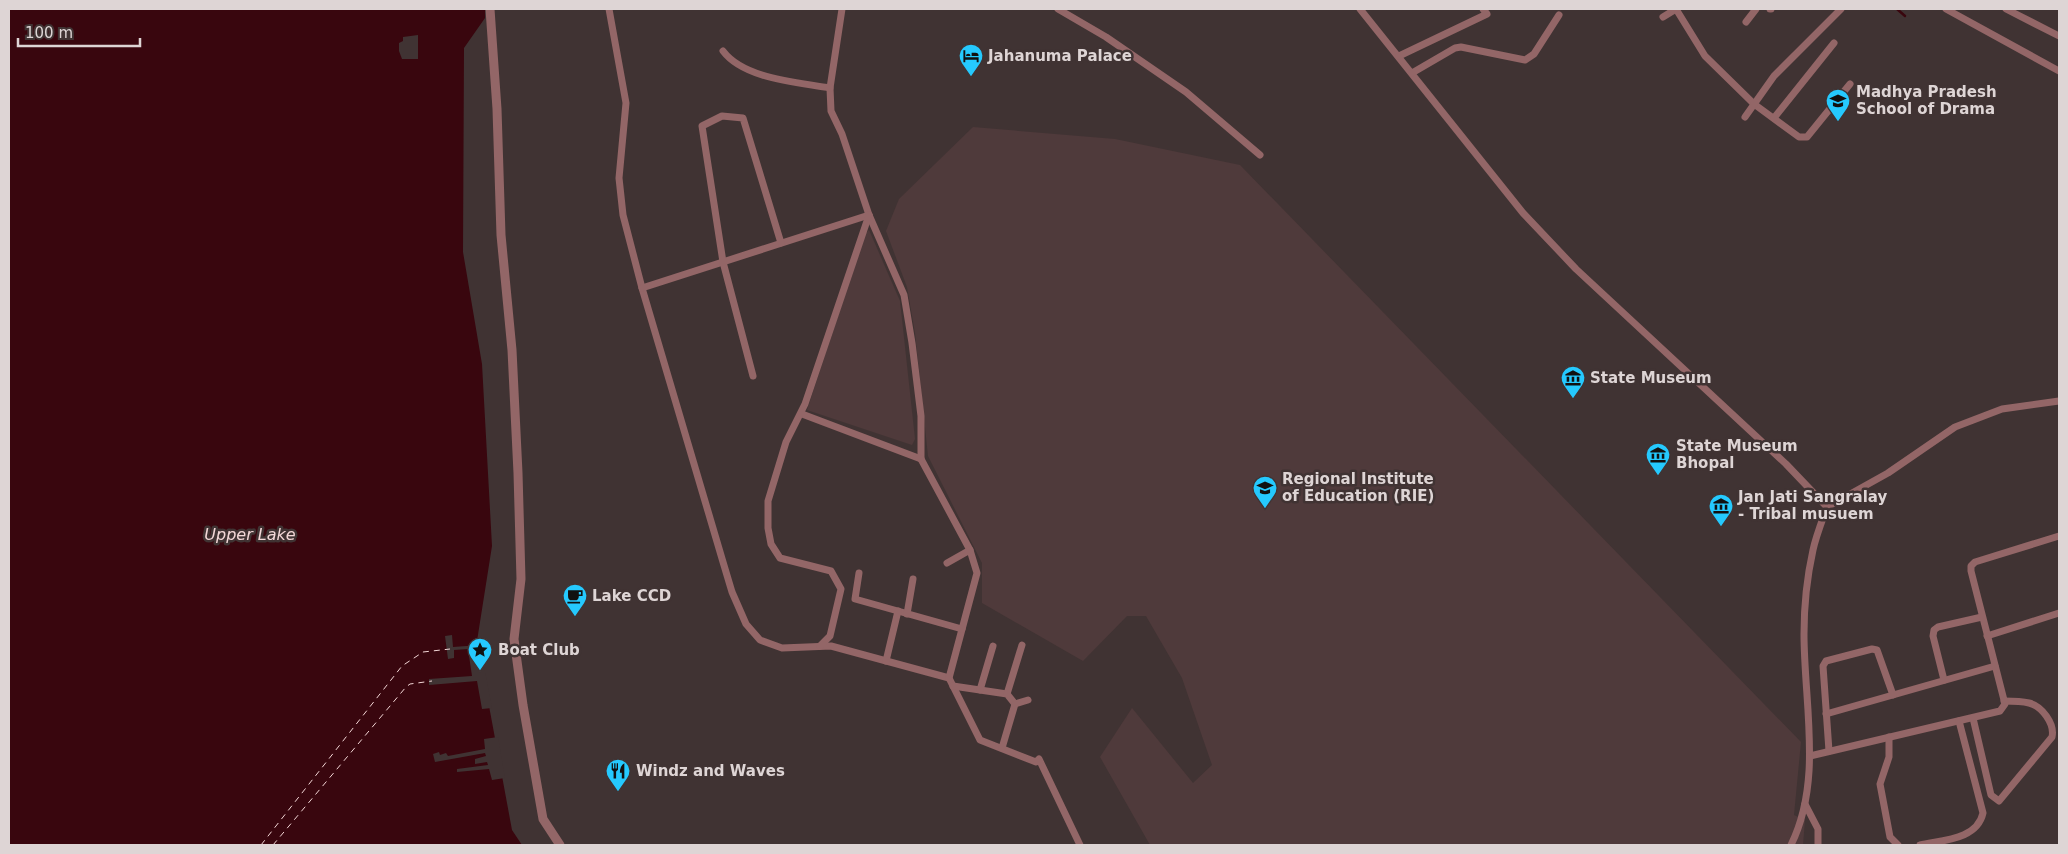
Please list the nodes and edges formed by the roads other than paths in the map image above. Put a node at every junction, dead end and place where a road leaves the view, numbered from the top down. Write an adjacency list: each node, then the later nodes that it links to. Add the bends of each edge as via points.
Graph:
1 (490, 9): 68 (street, via 518,483 521,579 514,638 543,819)
2 (610, 9): 30 (street, via 626,103 619,178 622,206)
3 (842, 9): 22 (street)
4 (1058, 9): 26 (street, via 1106,36 1186,92)
5 (1483, 9): 18 (street, via 1487,14)
6 (1676, 9): 13 (street); 23 (street, via 1705,56)
7 (1756, 9): 14 (street)
8 (1841, 9): 23 (street, via 1774,76)
9 (1946, 9): 19 (street)
10 (2006, 9): 15 (street)
11 (1362, 10): 18 (street)
12 (1559, 15): 20 (street, via 1534,54 1525,60 1461,46)
13 (1663, 17)
14 (1746, 22)
15 (2059, 36)
16 (1834, 42): 25 (street)
17 (723, 51): 22 (street, via 750,72)
18 (1399, 56): 20 (street)
19 (2059, 70)
20 (1412, 73): 35 (street, via 1523,213 1576,269 1786,464)
21 (1850, 84): 25 (street, via 1807,138 1799,137)
22 (830, 88): 27 (street, via 831,111)
23 (1754, 104): 24 (street); 25 (street)
24 (1745, 117)
25 (1774, 118)
26 (1260, 155)
27 (869, 215): 28 (street); 33 (street); 34 (street, via 904,295 921,416)
28 (781, 243): 29 (street); 29 (street, via 743,118 722,116 702,126)
29 (723, 262): 30 (street); 31 (street)
30 (642, 288): 48 (street, via 732,592 746,624 760,640 782,648)
31 (753, 376)
32 (2059, 401): 35 (street, via 2002,409 1955,427 1888,473)
33 (802, 414): 34 (street); 48 (street, via 786,442 768,501 768,528 771,544 780,558 831,571 841,589 830,636)
34 (920, 459): 37 (street)
35 (1827, 507): 66 (street, via 1813,549 1804,632)
36 (2059, 536): 44 (street, via 1971,566)
37 (970, 550): 38 (street); 45 (street, via 977,573)
38 (947, 563)
39 (859, 573): 41 (street, via 855,599)
40 (914, 580): 42 (street)
41 (898, 611): 42 (street); 50 (street)
42 (907, 614): 45 (street)
43 (2059, 614): 46 (street)
44 (1982, 617): 46 (street); 52 (street, via 1934,630)
45 (962, 630): 53 (street)
46 (1987, 636): 51 (street)
47 (1022, 645): 55 (street)
48 (820, 646): 50 (street)
49 (993, 646): 54 (street)
50 (886, 661): 53 (street)
51 (1995, 666): 52 (street); 58 (street)
52 (1944, 680): 56 (street)
53 (951, 682): 54 (street); 64 (street, via 980,740)
54 (980, 690): 55 (street)
55 (1007, 694): 59 (street)
56 (1893, 695): 60 (street); 60 (street, via 1877,650 1831,658 1824,666)
57 (1028, 700): 59 (street)
58 (2004, 701): 61 (street, via 2000,711); 61 (street, via 2029,703 2038,708 2050,721 2053,734 2000,801 1990,795)
59 (1015, 704): 64 (street)
60 (1826, 714): 65 (street)
61 (1973, 718): 62 (street)
62 (1959, 721): 63 (street); 73 (street, via 1983,813 1981,821 1969,834)
63 (1889, 737): 65 (street); 72 (street, via 1888,757 1880,784 1890,837)
64 (1002, 748): 69 (street, via 1036,762 1039,759)
65 (1829, 751): 66 (street)
66 (1810, 756): 67 (street)
67 (1805, 804): 70 (street); 71 (street, via 1818,829)
68 (560, 845)
69 (1080, 845)
70 (1791, 845)
71 (1818, 845)
72 (1898, 845)
73 (1920, 845)

